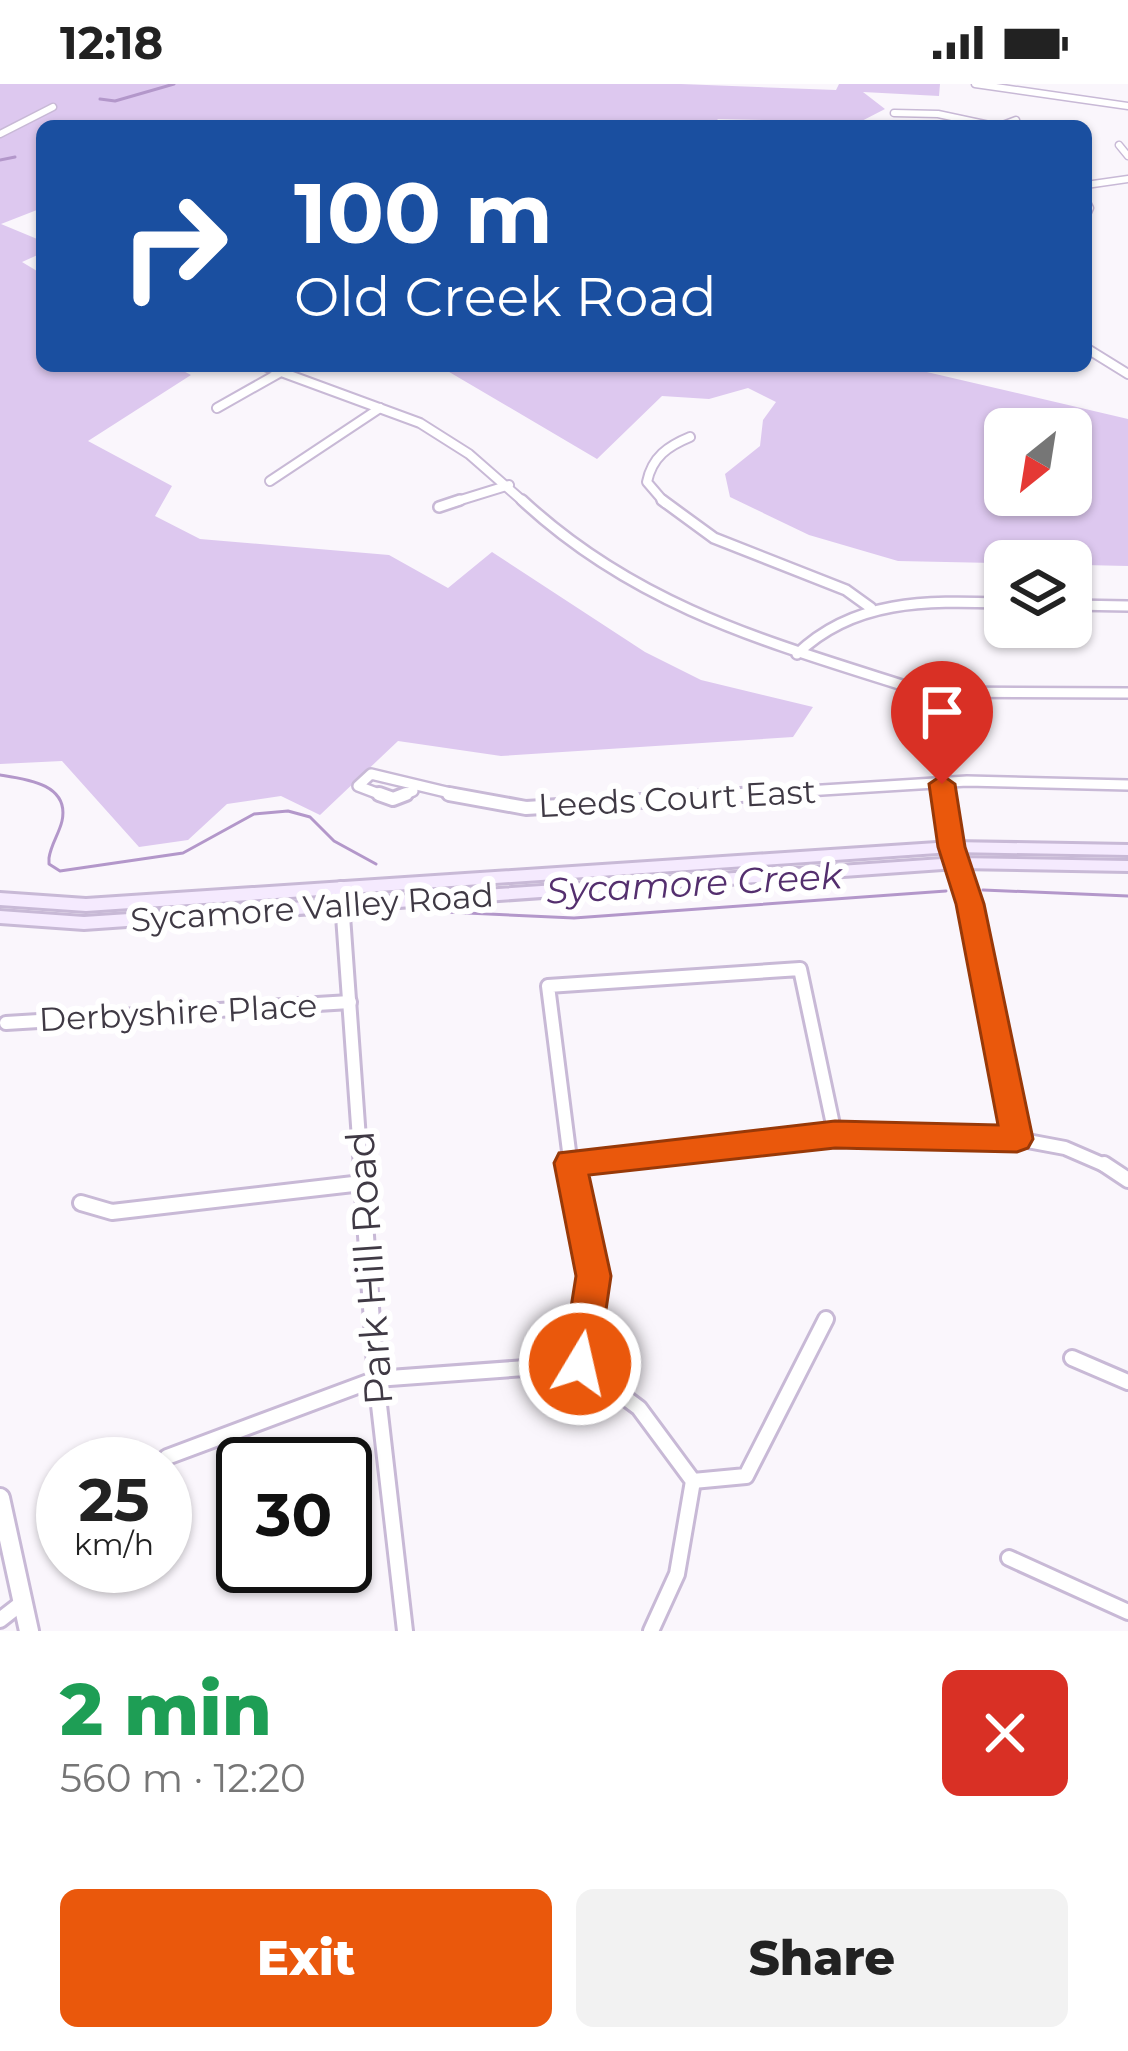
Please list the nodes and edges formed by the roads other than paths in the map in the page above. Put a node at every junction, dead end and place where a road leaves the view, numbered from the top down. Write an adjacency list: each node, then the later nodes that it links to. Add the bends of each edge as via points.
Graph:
1 (975, 84): 2 (street)
2 (1128, 106)
3 (53, 107): 6 (street)
4 (894, 112): 5 (street)
5 (968, 120)
6 (0, 134)
7 (1119, 145): 8 (street)
8 (1128, 156)
9 (1128, 179): 10 (street)
10 (1092, 184)
11 (1092, 352): 13 (street)
12 (279, 373): 14 (street); 15 (street)
13 (1128, 374)
14 (380, 408): 17 (street); 18 (street, via 422,423)
15 (217, 409)
16 (690, 437): 23 (street, via 653,461 647,482 656,496 701,528 843,586)
17 (270, 481)
18 (509, 485): 19 (street); 24 (street, via 598,564 698,618)
19 (440, 507)
20 (984, 603): 23 (street)
21 (1092, 605): 22 (street)
22 (1128, 606)
23 (872, 608): 24 (street, via 813,634)
24 (797, 654): 25 (street)
25 (924, 692): 26 (street); 27 (street, via 949,732)
26 (1128, 693)
27 (942, 784): 28 (street, Leeds Court East); 29 (street, Leeds Court East, via 526,808); 31 (street)
28 (1128, 784)
29 (413, 791)
30 (1128, 850): 31 (main road, Sycamore Valley Road)
31 (954, 855): 32 (main road, Sycamore Valley Road); 33 (main road, Sycamore Valley Road); 39 (street)
32 (1128, 866)
33 (341, 896): 34 (main road, Sycamore Valley Road, via 86,905); 35 (main road, Sycamore Valley Road, via 84,922); 36 (street, Park Hill Road)
34 (0, 899)
35 (0, 917)
36 (350, 1002): 37 (street, Derbyshire Place); 42 (street, Park Hill Road)
37 (6, 1023)
38 (835, 1134): 39 (street); 40 (street); 40 (street, via 800,969 548,986)
39 (1017, 1139): 41 (street, via 1065,1148)
40 (570, 1163): 46 (street, via 593,1276)
41 (1128, 1180)
42 (362, 1183): 43 (street, via 112,1212); 47 (street, Park Hill Road)
43 (81, 1203)
44 (826, 1319): 50 (street, via 746,1476)
45 (1072, 1358): 48 (street)
46 (580, 1364): 47 (street); 50 (street, via 639,1408)
47 (376, 1378): 49 (street); 57 (street, Park Hill Road)
48 (1128, 1382)
49 (192, 1448)
50 (693, 1481): 58 (street, via 677,1574)
51 (0, 1498): 53 (street)
52 (1010, 1558): 54 (street)
53 (22, 1602): 55 (street); 56 (street)
54 (1128, 1612)
55 (0, 1620)
56 (29, 1631)
57 (405, 1631)
58 (650, 1631)

